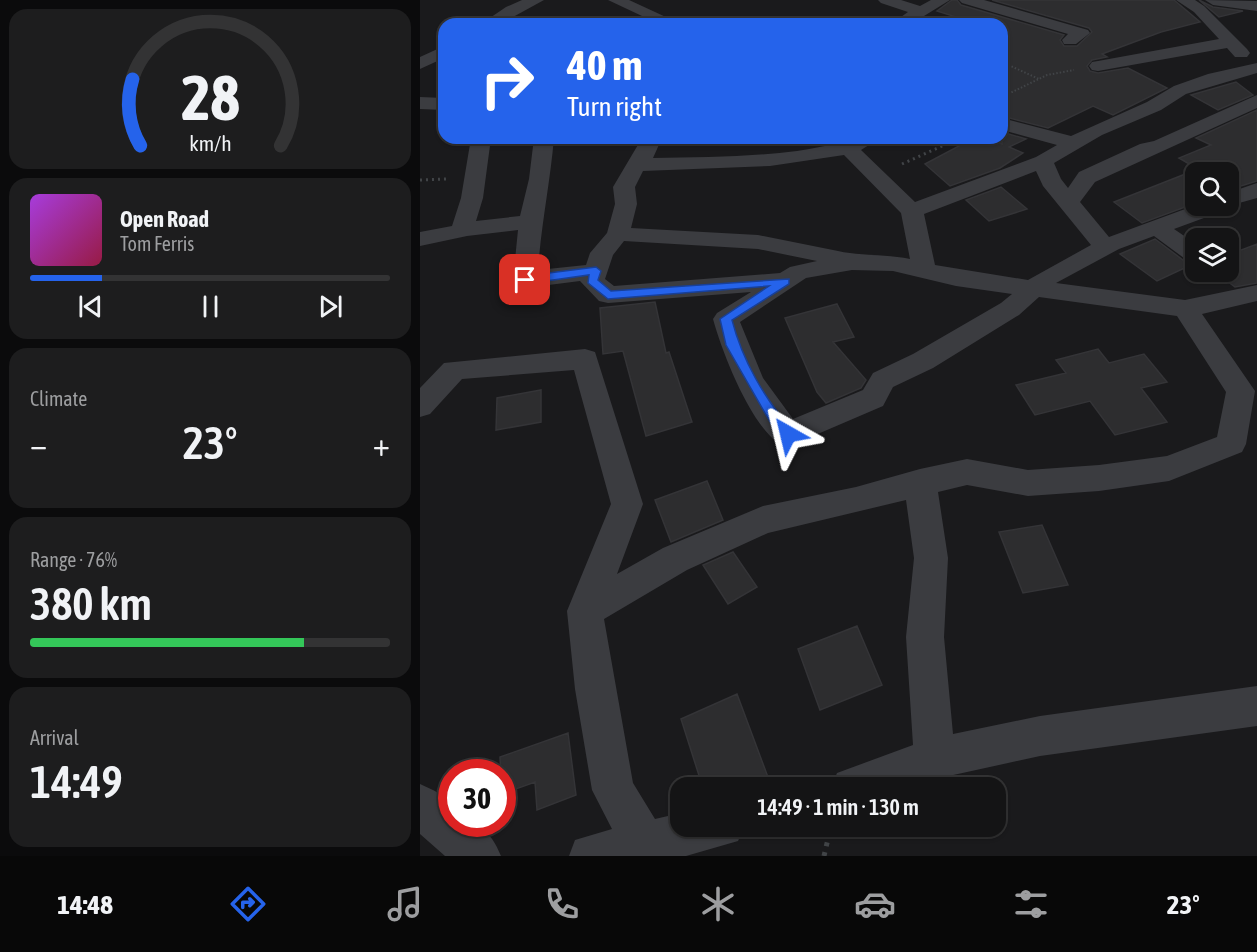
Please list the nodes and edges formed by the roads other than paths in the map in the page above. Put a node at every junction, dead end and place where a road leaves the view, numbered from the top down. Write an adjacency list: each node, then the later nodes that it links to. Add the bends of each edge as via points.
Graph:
1 (536, 0): 12 (street)
2 (616, 0): 10 (street)
3 (656, 0): 10 (street)
4 (886, 0): 11 (street)
5 (942, 0): 11 (street)
6 (967, 0): 15 (street, via 1082,33)
7 (1184, 0): 16 (street, via 1199,9)
8 (1213, 0): 9 (street)
9 (1257, 6)
10 (635, 8): 13 (street)
11 (922, 12): 14 (street)
12 (498, 18)
13 (659, 18)
14 (910, 18)
15 (1070, 40)
16 (1230, 42): 19 (street); 20 (street)
17 (438, 54): 18 (street)
18 (420, 64)
19 (1098, 66)
20 (1257, 69): 27 (street, via 1180,90)
21 (420, 73): 22 (street)
22 (438, 73)
23 (1257, 101): 37 (street, via 1087,177)
24 (420, 103): 25 (street)
25 (438, 104)
26 (1008, 126): 27 (street)
27 (1073, 143): 33 (street)
28 (480, 144): 42 (street, via 472,198 462,230)
29 (543, 144): 40 (street)
30 (648, 144): 34 (street)
31 (857, 144): 32 (street)
32 (848, 148): 34 (street, via 809,157 724,164); 38 (street)
33 (1043, 161): 37 (street, via 1051,181); 38 (street)
34 (638, 162): 43 (street, via 624,187 626,204)
35 (1257, 190): 36 (street)
36 (1239, 197)
37 (1068, 202): 45 (street)
38 (912, 211): 48 (street)
39 (1185, 216): 41 (street)
40 (530, 222): 42 (street); 49 (street, via 525,280)
41 (1155, 226): 45 (street); 46 (street)
42 (469, 229): 44 (street)
43 (618, 234): 47 (street, via 758,242); 49 (street, via 602,254)
44 (420, 239)
45 (1105, 247): 51 (street)
46 (1185, 248)
47 (852, 261): 48 (street, via 893,263); 50 (street, via 799,272)
48 (924, 270): 51 (street)
49 (596, 271): 50 (street, via 592,281 608,295)
50 (784, 281): 51 (street, via 726,319 732,345 746,371 777,423 788,434 873,398 883,380 985,325 1010,309)
51 (1030, 289): 53 (street)
52 (1257, 293): 53 (street, via 1214,290)
53 (1185, 309): 55 (street, via 1241,391)
54 (420, 406): 57 (street, via 454,370 585,359 627,504)
55 (1244, 444): 56 (street, via 1169,468 1099,478 1028,483 967,472)
56 (920, 482): 57 (street, via 856,501 763,520 675,559); 59 (street, via 931,558 926,637)
57 (585, 611): 63 (street, via 614,790)
58 (1257, 706): 59 (street, via 1040,736)
59 (935, 758): 60 (street)
60 (882, 777)
61 (420, 806): 64 (street)
62 (673, 837): 63 (street)
63 (645, 843): 65 (street)
64 (478, 856)
65 (591, 856)

